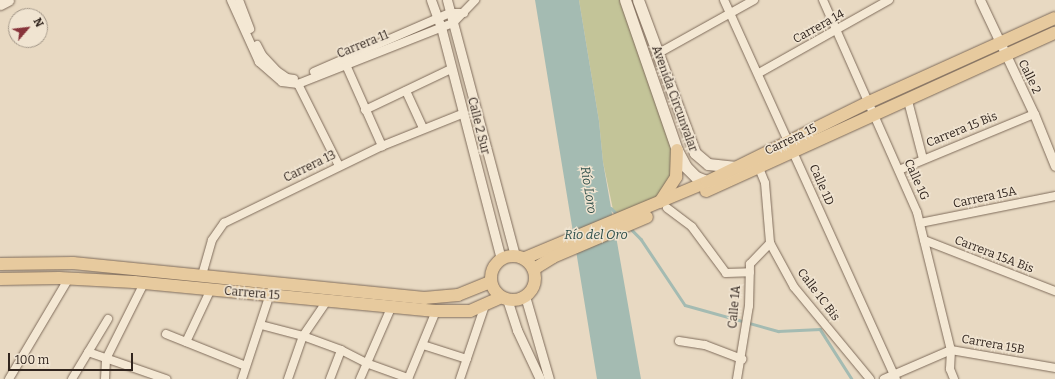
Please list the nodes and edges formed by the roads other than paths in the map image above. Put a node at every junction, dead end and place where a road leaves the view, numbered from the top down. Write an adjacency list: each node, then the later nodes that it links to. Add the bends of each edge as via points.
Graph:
1 (8, 0): 14 (main road)
2 (231, 0): 30 (street, via 259,62)
3 (239, 0): 30 (street, via 262,54)
4 (431, 0): 18 (street, Calle 2 Sur)
5 (447, 0): 15 (street, Calle 2 Sur)
6 (475, 0): 16 (street)
7 (625, 0): 42 (main road, Avenida Circunvalar)
8 (638, 0): 25 (main road, Avenida Circunvalar)
9 (724, 0): 17 (street, Calle 1D)
10 (754, 0): 17 (street)
11 (823, 0): 22 (street, Calle 1G)
12 (889, 0): 22 (street, Carrera 14)
13 (980, 0): 24 (street, Calle 2)
14 (0, 4)
15 (450, 12): 16 (street); 18 (street, Carrera 11); 20 (street, Calle 2 Sur)
16 (464, 13): 20 (street)
17 (731, 13): 25 (street); 29 (street, Calle 1D)
18 (438, 18): 21 (street, Calle 2 Sur); 30 (street, Carrera 11, via 297,79)
19 (1055, 18): 24 (main road, Carrera 15)
20 (453, 23): 21 (street, Carrera 11); 58 (street, Calle 2 Sur)
21 (441, 27): 27 (street, Carrera 11); 28 (street, Calle 2 Sur)
22 (838, 30): 29 (street, Carrera 14); 34 (street, Calle 1G)
23 (1055, 34): 26 (main road, Carrera 15)
24 (1000, 44): 26 (street, Calle 2); 34 (main road, Carrera 15)
25 (657, 54): 46 (main road, Avenida Circunvalar, via 695,153 708,164)
26 (1006, 56): 33 (main road, Carrera 15); 37 (street, Calle 2)
27 (346, 65): 31 (street, Carrera 11); 35 (street)
28 (451, 69): 32 (street); 36 (street, Calle 2 Sur)
29 (759, 73): 40 (street, Calle 1D)
30 (284, 80): 31 (street, Carrera 11)
31 (298, 84): 45 (street)
32 (406, 91): 35 (street); 39 (street)
33 (908, 101): 38 (main road, Carrera 15); 44 (street)
34 (869, 102): 38 (street, Calle 1G); 40 (main road, Carrera 15)
35 (366, 110): 41 (street)
36 (462, 114): 39 (street, Carrera 13); 59 (street, Calle 2 Sur)
37 (1034, 114): 44 (street, Carrera 15 Bis); 47 (street, Calle 2)
38 (875, 116): 43 (main road, Carrera 15); 49 (street, Calle 1G)
39 (423, 128): 41 (street, Carrera 13)
40 (790, 140): 43 (street, Calle 1D); 46 (main road, Carrera 15)
41 (382, 146): 45 (street, Carrera 13)
42 (677, 150): 50 (main road, Avenida Circunvalar, via 686,167 696,177); 53 (main road, via 676,177)
43 (794, 153): 48 (main road, Carrera 15); 94 (street, Calle 1D)
44 (923, 160): 49 (street, Carrera 15 Bis)
45 (339, 166): 63 (street, Carrera 13, via 224,223 212,240)
46 (736, 166): 50 (main road, Carrera 15)
47 (1055, 166)
48 (759, 168): 51 (main road, Carrera 15); 56 (street, Calle 1C Bis, via 765,183)
49 (898, 170): 54 (street, Calle 1G)
50 (707, 182): 51 (main road, Avenida Circunvalar); 53 (main road, Carrera 15)
51 (722, 184): 53 (main road, Carrera 15)
52 (1055, 196): 54 (street, Carrera 15A)
53 (659, 208): 57 (main road, Carrera 15); 62 (street, via 692,227 726,272)
54 (920, 223): 55 (street, Calle 1G)
55 (924, 240): 70 (street, Carrera 15A Bis); 86 (street, Calle 1G)
56 (770, 243): 62 (street, Calle 1A, via 750,264); 108 (street, Calle 1C Bis, via 794,287)
57 (551, 252): 58 (main road, Carrera 15); 61 (main road, Carrera 15)
58 (520, 257): 59 (main road); 61 (main road)
59 (501, 258): 67 (main road, via 492,270)
60 (0, 264): 63 (main road, Carrera 15, via 73,263)
61 (534, 269): 72 (main road, via 534,284)
62 (750, 272): 90 (street, Calle 1A, via 748,317)
63 (202, 275): 66 (main road, Carrera 15)
64 (69, 278): 65 (main road, Carrera 15); 68 (main road, Carrera 15); 96 (street)
65 (0, 279)
66 (272, 282): 67 (main road, Carrera 15, via 424,298 458,295); 71 (street)
67 (491, 282): 73 (main road)
68 (144, 283): 69 (main road, Carrera 15); 88 (street)
69 (210, 291): 71 (main road, Carrera 15); 83 (street)
70 (1055, 291)
71 (271, 296): 74 (main road, Carrera 15); 79 (street)
72 (525, 296): 73 (main road); 106 (street)
73 (504, 298): 75 (main road, Carrera 15); 105 (street)
74 (327, 301): 76 (main road, Carrera 15); 81 (street)
75 (485, 305): 77 (main road, Carrera 15, via 470,311); 89 (street)
76 (391, 308): 77 (main road, Carrera 15); 91 (street)
77 (436, 311): 84 (street)
78 (108, 319): 87 (street)
79 (261, 325): 81 (street); 92 (street)
80 (166, 334): 83 (street)
81 (303, 336): 85 (street); 101 (street)
82 (679, 341): 90 (street, via 705,345)
83 (186, 342): 92 (street)
84 (423, 344): 89 (street); 95 (street)
85 (341, 350): 91 (street); 102 (street)
86 (951, 350): 93 (street, Carrera 15B); 94 (street, Carrera 15B); 110 (street, Calle 1G, via 950,369)
87 (88, 352): 88 (street); 97 (street)
88 (106, 359): 98 (street); 99 (street)
89 (467, 359): 104 (street)
90 (742, 359): 107 (street, Calle 1A)
91 (366, 363): 95 (street); 103 (street)
92 (246, 366): 100 (street)
93 (1055, 368)
94 (896, 377): 109 (street, Carrera 15B)
95 (408, 378)
96 (9, 379)
97 (72, 379)
98 (105, 379)
99 (166, 379)
100 (242, 379)
101 (288, 379)
102 (330, 379)
103 (360, 379)
104 (460, 379)
105 (540, 379)
106 (549, 379)
107 (737, 379)
108 (870, 379)
109 (884, 379)
110 (954, 379)

